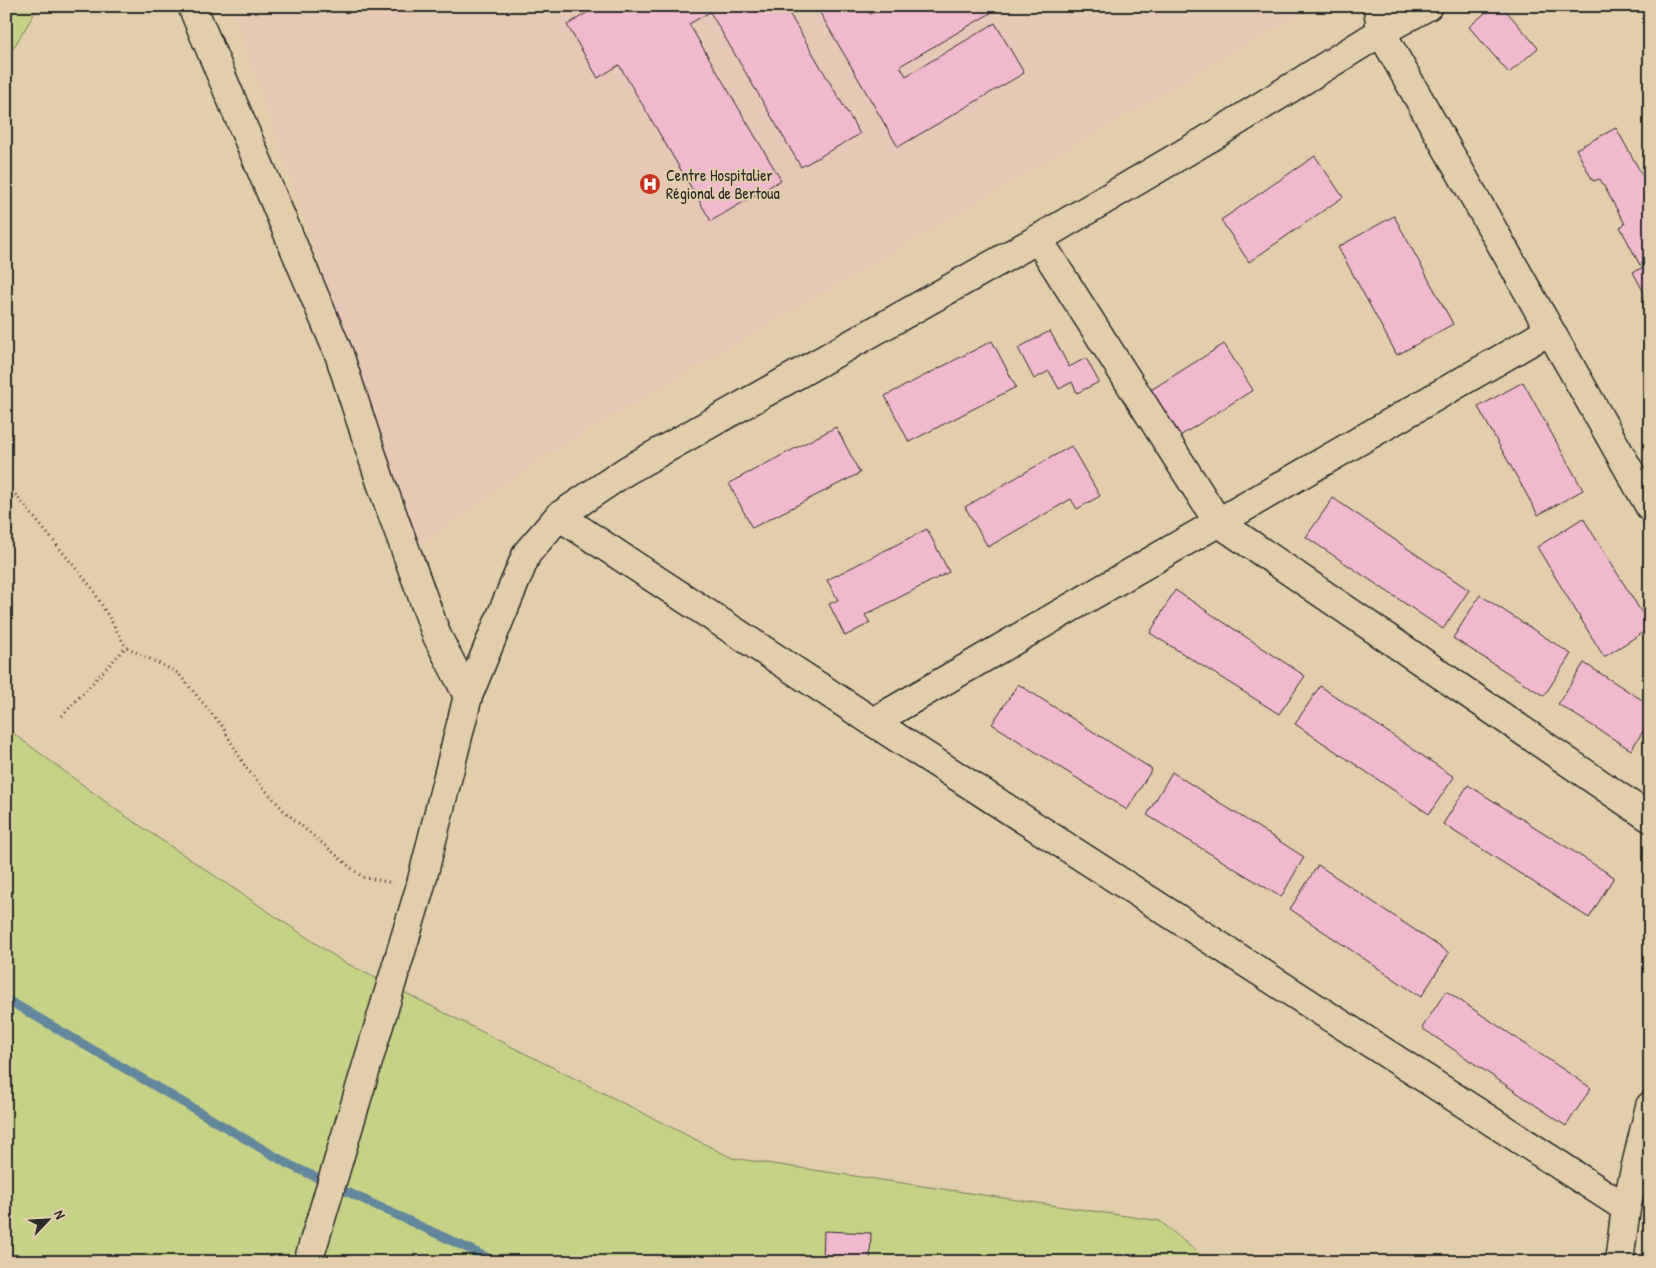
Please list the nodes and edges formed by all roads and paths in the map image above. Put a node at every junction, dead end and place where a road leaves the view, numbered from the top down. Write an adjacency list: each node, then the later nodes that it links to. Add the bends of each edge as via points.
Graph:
1 (192, 6): 11 (street, via 339,354 380,483 437,636)
2 (1428, 6): 3 (street)
3 (1379, 19): 4 (street, via 1214,136); 5 (street)
4 (1038, 239): 8 (street, via 626,471); 9 (street)
5 (1549, 331): 7 (street); 9 (street)
6 (6, 483): 10 (path, via 92,588)
7 (1650, 506)
8 (559, 516): 11 (street, via 527,553); 13 (street)
9 (1218, 522): 13 (street); 14 (street)
10 (126, 647): 12 (path); 15 (path, via 178,674 222,726 246,768 284,811 362,877)
11 (468, 696): 15 (street)
12 (62, 716)
13 (872, 722): 17 (street)
14 (1650, 818)
15 (420, 888): 18 (street)
16 (1650, 1106): 17 (street)
17 (1626, 1208): 19 (street)
18 (308, 1262)
19 (1619, 1262)

